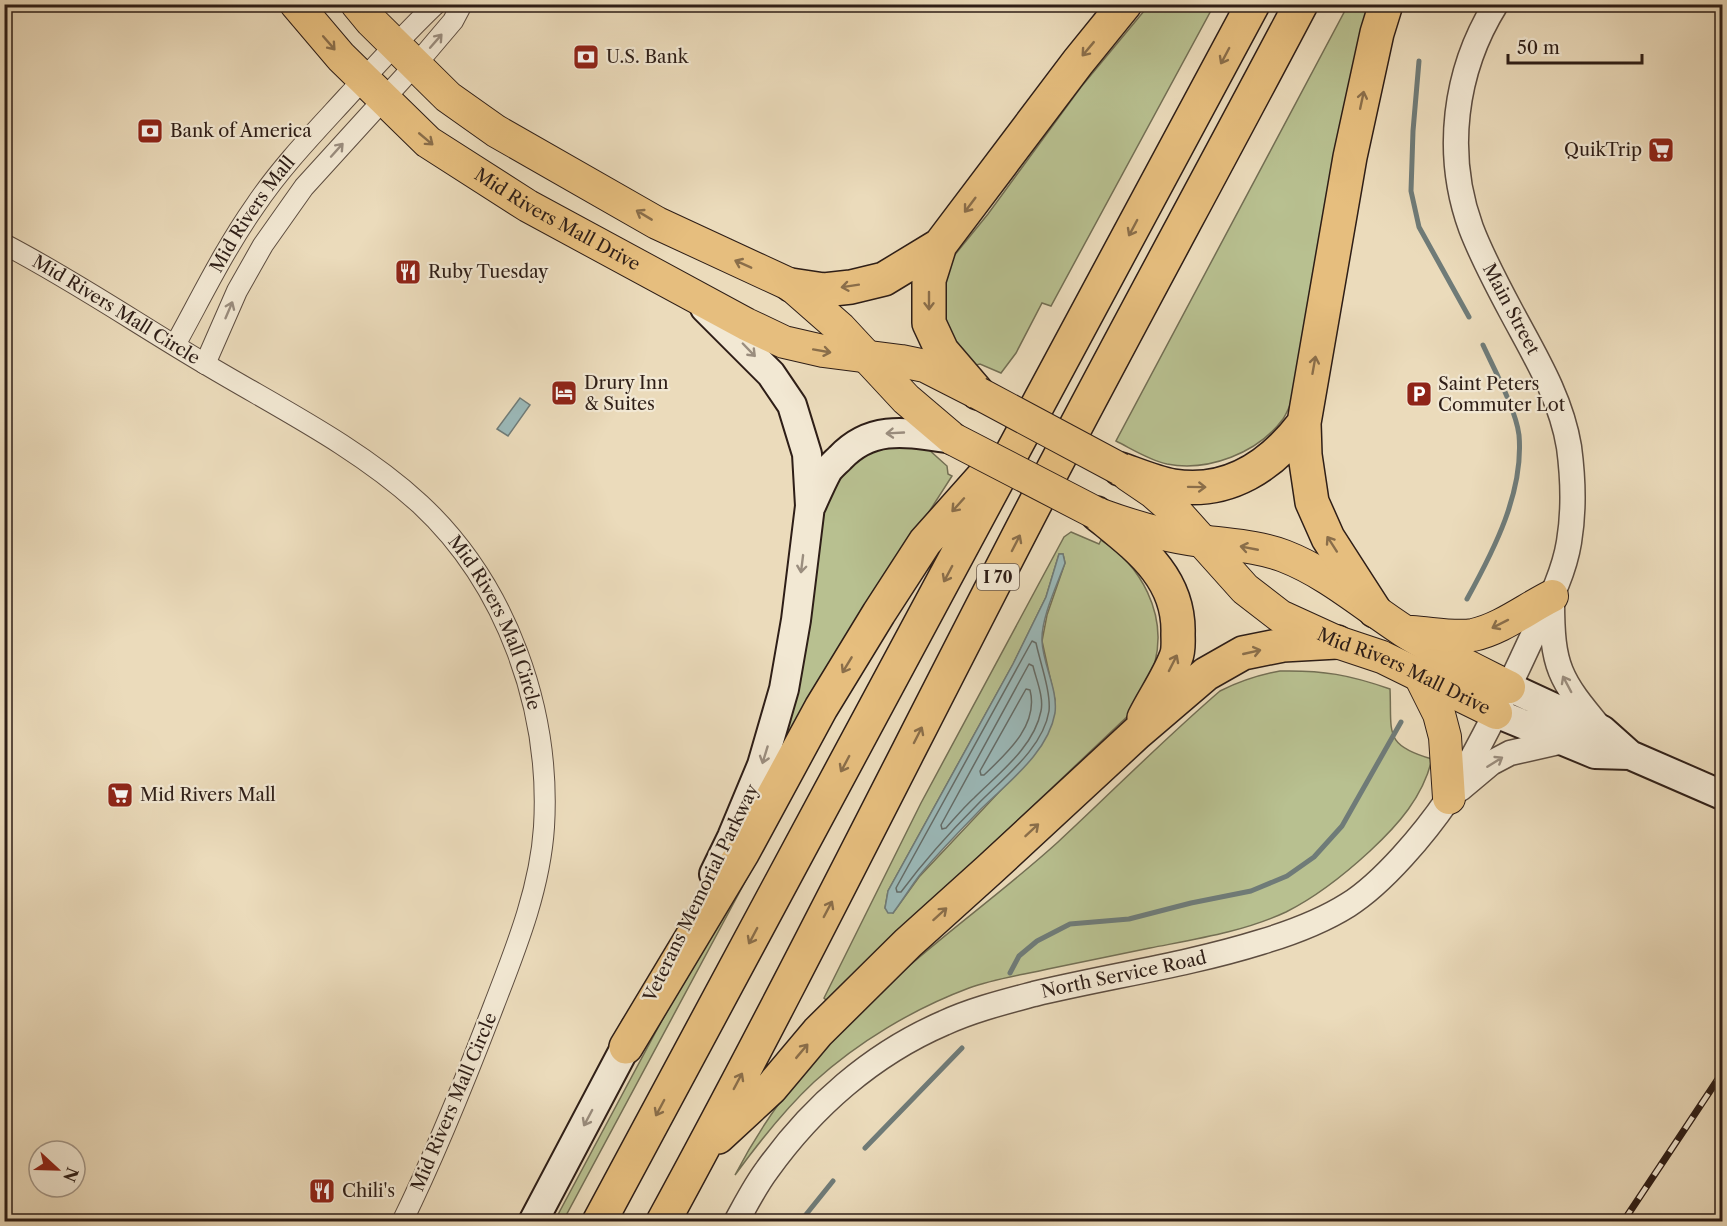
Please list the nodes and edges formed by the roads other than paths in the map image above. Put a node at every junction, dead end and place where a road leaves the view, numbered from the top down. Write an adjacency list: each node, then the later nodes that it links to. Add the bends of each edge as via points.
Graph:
1 (296, 4): 11 (main road, Mid Rivers Mall Drive, one-way to 11)
2 (357, 4): 10 (main road, Mid Rivers Mall Drive)
3 (436, 4): 10 (street)
4 (462, 4): 10 (street, one-way to 4, via 453,21)
5 (1125, 4): 13 (highway, one-way to 13)
6 (1253, 4): 21 (highway, I 70, one-way to 21)
7 (1301, 4): 40 (highway, I 70, one-way to 7, via 1035,505)
8 (1386, 4): 20 (highway, one-way to 8, via 1350,157)
9 (1496, 4): 27 (street, Main Street, via 1465,70 1456,123 1458,177 1481,252 1548,381 1569,449 1569,543)
10 (405, 54): 11 (street, Mid Rivers Mall); 11 (street); 14 (main road, Mid Rivers Mall Drive, one-way to 10, via 657,223 536,155 448,97)
11 (373, 90): 15 (main road, Mid Rivers Mall Drive, one-way to 15, via 428,142 475,174); 16 (street, Mid Rivers Mall, via 289,161 256,203); 18 (street, Mid Rivers Mall, one-way to 11, via 237,291 263,245)
12 (4, 244): 16 (street, Mid Rivers Mall Circle)
13 (940, 244): 14 (highway, one-way to 14, via 884,279 824,290); 19 (highway, one-way to 19, via 929,280 928,323 942,351)
14 (791, 285): 17 (main road, Mid Rivers Mall Drive, via 840,328)
15 (692, 295): 17 (main road, Mid Rivers Mall Drive, one-way to 17, via 783,342); 24 (main road, Veterans Memorial Parkway, one-way to 24, via 771,374 792,405 807,454)
16 (175, 345): 18 (street, Mid Rivers Mall Circle)
17 (865, 357): 19 (main road, Mid Rivers Mall Drive, via 925,366); 22 (main road, Mid Rivers Mall Drive)
18 (205, 364): 41 (street, Mid Rivers Mall Circle, via 367,462 421,506 451,538 495,604 516,645 531,692 540,740 544,829 530,904 466,1080)
19 (978, 393): 23 (main road, Mid Rivers Mall Drive, bridge)
20 (1304, 423): 23 (highway, one-way to 20, via 1173,486 1209,487 1237,480 1272,460); 28 (highway, one-way to 20, via 1328,538 1312,502)
21 (1025, 430): 39 (highway, one-way to 39, via 919,550 821,708 743,852); 43 (highway, I 70, one-way to 43)
22 (953, 439): 24 (main road, Veterans Memorial Parkway, one-way to 24, via 891,432 870,437 848,449 828,470); 25 (main road, Mid Rivers Mall Drive, bridge)
23 (1120, 469): 26 (main road, Mid Rivers Mall Drive, via 1176,512)
24 (810, 506): 39 (main road, Veterans Memorial Parkway, one-way to 39, via 784,689 762,765 732,837)
25 (1096, 513): 26 (main road, Mid Rivers Mall Drive, via 1136,528); 34 (highway, one-way to 25, via 1177,654 1179,621 1167,582 1156,567)
26 (1200, 541): 28 (main road, Mid Rivers Mall Drive, one-way to 26, via 1321,573 1282,555); 30 (main road, Mid Rivers Mall Drive, via 1245,589 1280,616)
27 (1552, 596): 29 (main road, one-way to 29, via 1500,625 1472,635); 32 (street, Main Street); 33 (street, one-way to 27, via 1569,690 1559,669 1552,639)
28 (1375, 611): 29 (main road, Mid Rivers Mall Drive)
29 (1404, 631): 32 (main road, Mid Rivers Mall Drive, via 1457,661)
30 (1337, 642): 31 (main road, Mid Rivers Mall Drive); 34 (highway, one-way to 30, via 1206,674 1243,653 1283,645)
31 (1419, 674): 32 (main road, Mid Rivers Mall Drive); 38 (main road, via 1439,714 1445,737)
32 (1502, 700): 33 (main road, Mid Rivers Mall Drive); 35 (main road, Mid Rivers Mall Drive); 38 (street, North Service Road)
33 (1602, 730): 36 (main road, Mid Rivers Mall Drive)
34 (1137, 733): 40 (highway, one-way to 34, via 771,1088 818,1032 908,943)
35 (1563, 741): 36 (main road, Mid Rivers Mall Drive, via 1595,754); 38 (street, one-way to 35, via 1491,763 1510,753)
36 (1630, 755): 37 (main road, Mid Rivers Mall Drive)
37 (1722, 795)
38 (1449, 798): 45 (street, North Service Road, via 1409,850 1382,877 1349,904 1295,931 1223,953 1003,1002 944,1022 887,1053 842,1086 798,1129)
39 (626, 1047): 42 (main road, Veterans Memorial Parkway, one-way to 42)
40 (702, 1152): 44 (highway, I 70)
41 (402, 1221)
42 (533, 1221)
43 (600, 1221)
44 (663, 1221)
45 (736, 1221)

